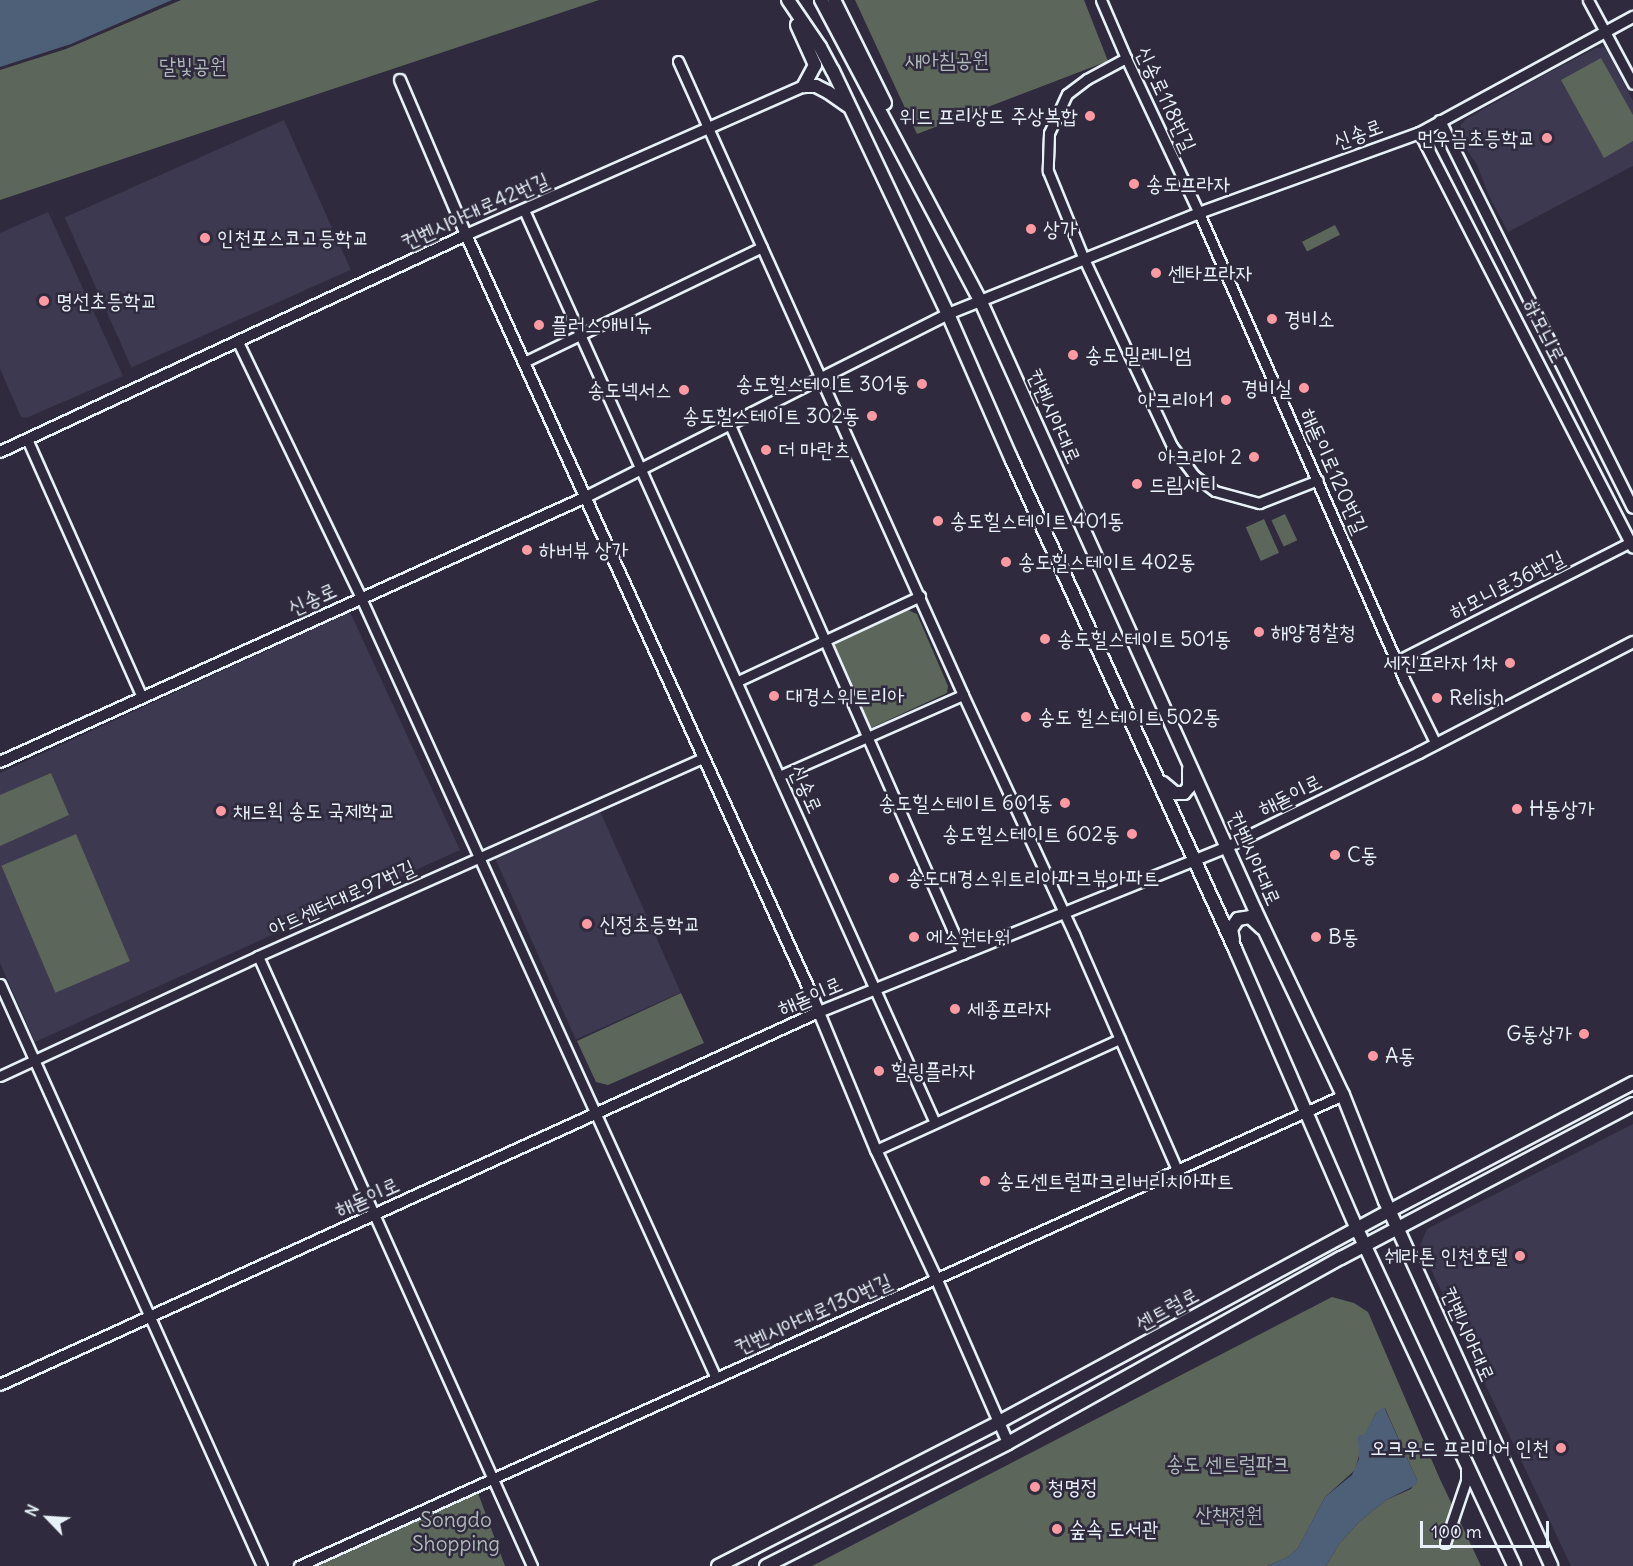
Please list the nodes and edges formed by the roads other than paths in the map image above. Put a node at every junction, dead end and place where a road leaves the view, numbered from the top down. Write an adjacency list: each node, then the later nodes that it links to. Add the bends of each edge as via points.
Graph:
1 (787, 0): 9 (main road); 14 (main road, via 814,59 812,76)
2 (798, 0): 9 (main road)
3 (821, 0): 19 (main road, 컨벤시아대로)
4 (834, 0): 19 (main road, 컨벤시아대로, via 902,141)
5 (1101, 0): 10 (street, 신송로118번길)
6 (1588, 0): 8 (street)
7 (1633, 17): 8 (street, 신송로)
8 (1604, 32): 13 (street); 16 (street, 신송로)
9 (820, 47): 15 (main road)
10 (1126, 58): 21 (street, 신송로118번길); 24 (street, via 1067,94 1049,133 1048,171)
11 (678, 61): 17 (street)
12 (400, 80): 22 (street)
13 (1633, 84)
14 (804, 86): 15 (main road, via 816,86); 17 (street, 컨벤시아대로42번길)
15 (850, 108): 26 (main road)
16 (1440, 121): 18 (street, 신송로); 37 (street, 하모니로)
17 (707, 127): 20 (street, 컨벤시아대로42번길); 23 (street)
18 (1420, 133): 21 (street, 신송로); 38 (street, 하모니로)
19 (912, 171): 25 (main road, 컨벤시아대로)
20 (524, 210): 22 (street, 컨벤시아대로42번길); 27 (street)
21 (1199, 213): 24 (street, 신송로); 35 (street, 해돋이로120번길)
22 (465, 235): 28 (street, 컨벤시아대로42번길); 29 (street)
23 (762, 247): 27 (street); 30 (street)
24 (1083, 259): 25 (street, 신송로); 35 (street, via 1172,446 1194,476 1215,491 1259,503)
25 (981, 302): 26 (street, 신송로); 50 (main road, 컨벤시아대로)
26 (948, 314): 30 (street, 신송로); 52 (main road)
27 (580, 336): 29 (street); 34 (street)
28 (238, 342): 32 (street, 컨벤시아대로42번길); 40 (street)
29 (524, 362): 36 (street)
30 (822, 379): 31 (street, 신송로); 39 (street)
31 (730, 425): 34 (street, 신송로); 41 (street)
32 (27, 439): 33 (street, 컨벤시아대로42번길); 46 (street)
33 (0, 452)
34 (640, 470): 36 (street, 신송로); 44 (street, 신송로)
35 (1318, 480): 43 (street, 해돋이로120번길)
36 (586, 497): 40 (street, 신송로); 49 (street)
37 (1633, 508)
38 (1632, 543): 43 (street, 하모니로36번길)
39 (920, 596): 41 (street); 45 (street)
40 (361, 598): 46 (street, 신송로); 55 (street)
41 (825, 642): 44 (street); 47 (street)
42 (1633, 642): 48 (street, 해돋이로)
43 (1397, 661): 48 (street, 해돋이로120번길)
44 (738, 681): 53 (street, 신송로)
45 (963, 695): 47 (street); 57 (street)
46 (142, 697): 51 (street, 신송로)
47 (868, 738): 53 (street); 60 (street)
48 (1436, 744): 54 (street, 해돋이로)
49 (702, 758): 55 (street, 아트센터대로97번길); 64 (street)
50 (1188, 759): 52 (main road, via 1189,787 1181,794 1167,788); 54 (main road, 컨벤시아대로)
51 (0, 762)
52 (1154, 772): 56 (main road)
53 (779, 776): 63 (street, 신송로)
54 (1227, 848): 56 (street, 해돋이로); 58 (main road, 컨벤시아대로)
55 (478, 857): 61 (street, 아트센터대로97번길); 72 (street)
56 (1195, 861): 57 (street, 해돋이로); 59 (main road)
57 (1065, 913): 60 (street, 해돋이로); 65 (street)
58 (1266, 933): 59 (main road, via 1254,919 1238,919 1231,929); 69 (main road, 컨벤시아대로)
59 (1236, 951): 71 (main road)
60 (963, 954): 63 (street, 해돋이로)
61 (258, 956): 66 (street, 아트센터대로97번길); 77 (street)
62 (0, 984): 66 (street)
63 (874, 991): 64 (street, 해돋이로); 73 (street, 신송로)
64 (819, 1012): 72 (street, 해돋이로); 74 (street)
65 (1120, 1039): 73 (street); 75 (street)
66 (34, 1061): 67 (street, 아트센터대로97번길); 82 (street)
67 (0, 1076)
68 (1633, 1083): 76 (main road, 센트럴로)
69 (1342, 1095): 71 (street, 컨벤시아대로130번길); 76 (main road, 컨벤시아대로)
70 (1633, 1104): 78 (main road, 센트럴로)
71 (1306, 1111): 75 (street, 컨벤시아대로130번길); 79 (main road)
72 (597, 1114): 77 (street, 해돋이로); 83 (street)
73 (935, 1123): 74 (street)
74 (876, 1150): 81 (street)
75 (1177, 1170): 81 (street, 컨벤시아대로130번길)
76 (1389, 1211): 78 (main road, 컨벤시아대로); 79 (main road, 센트럴로)
77 (375, 1215): 82 (street, 해돋이로); 88 (street)
78 (1398, 1228): 80 (main road, 센트럴로); 96 (main road, 컨벤시아대로)
79 (1357, 1229): 80 (main road); 85 (main road, 센트럴로)
80 (1365, 1245): 86 (main road, 센트럴로); 87 (main road)
81 (936, 1278): 83 (street, 컨벤시아대로130번길); 85 (street)
82 (150, 1317): 84 (street, 해돋이로); 90 (street)
83 (716, 1378): 88 (street, 컨벤시아대로130번길)
84 (0, 1385)
85 (999, 1422): 86 (street); 93 (main road, 센트럴로)
86 (1008, 1443): 94 (main road, 센트럴로)
87 (1465, 1461): 89 (street, via 1466,1481); 95 (main road)
88 (493, 1477): 91 (street, 컨벤시아대로130번길); 92 (street)
89 (1445, 1543)
90 (262, 1566)
91 (299, 1566)
92 (532, 1566)
93 (718, 1566)
94 (765, 1566)
95 (1514, 1566)
96 (1551, 1566)

